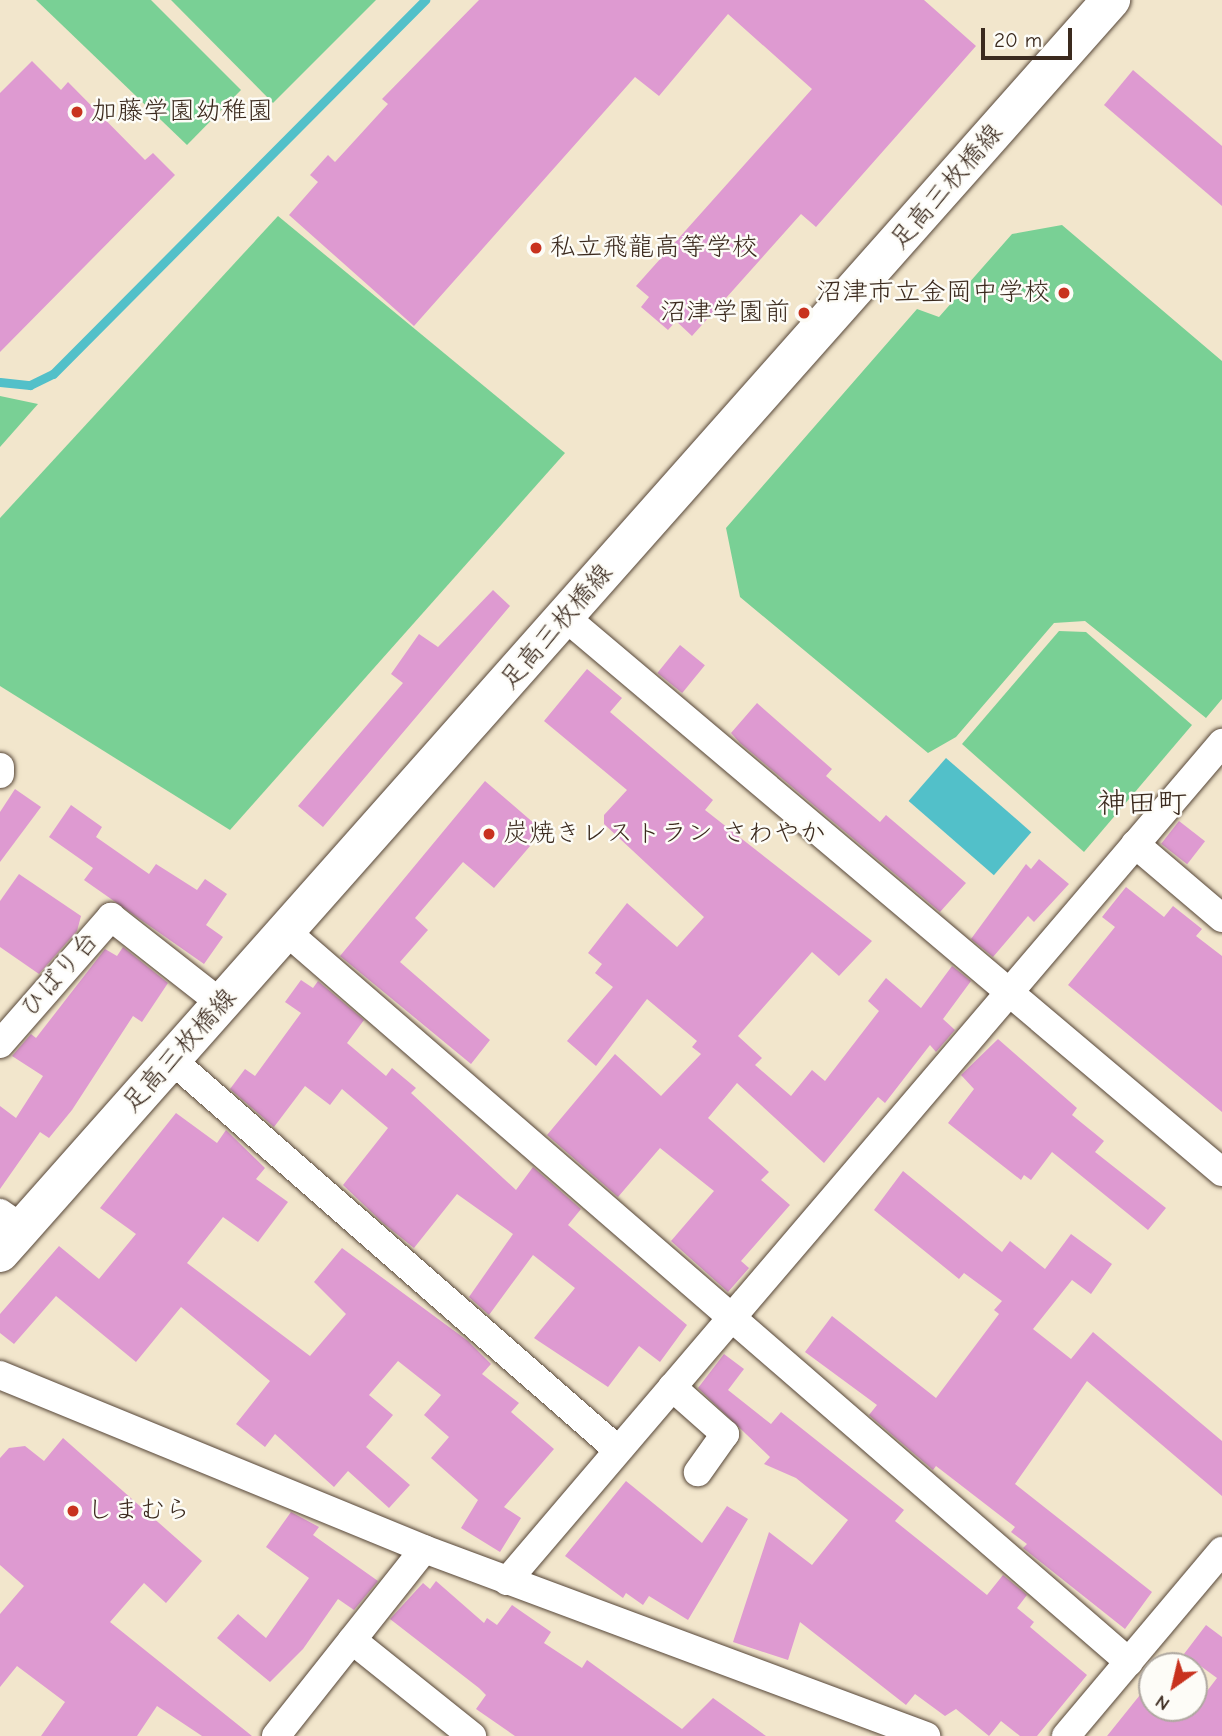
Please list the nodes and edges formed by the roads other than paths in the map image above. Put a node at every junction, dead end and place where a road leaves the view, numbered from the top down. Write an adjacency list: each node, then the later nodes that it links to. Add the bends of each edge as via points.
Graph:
1 (1111, 0): 2 (main road, 足高三枚橋線)
2 (565, 617): 8 (main road, 足高三枚橋線); 9 (street)
3 (1222, 743): 6 (street)
4 (0, 767): 5 (street)
5 (0, 775)
6 (1135, 844): 7 (street); 9 (street)
7 (1222, 918)
8 (288, 933): 10 (main road, 足高三枚橋線); 15 (street)
9 (1009, 993): 13 (street); 15 (street)
10 (222, 1004): 11 (street, ひばり台, via 111,917); 12 (main road, 足高三枚橋線)
11 (0, 1044)
12 (172, 1060): 14 (main road, 足高三枚橋線); 18 (street)
13 (1222, 1172)
14 (8, 1231)
15 (732, 1318): 17 (street); 24 (street)
16 (0, 1375): 20 (street)
17 (671, 1387): 18 (street); 19 (street, via 725,1434)
18 (618, 1450): 22 (street)
19 (698, 1472)
20 (424, 1549): 22 (street); 23 (street)
21 (1222, 1551): 24 (street)
22 (507, 1581): 25 (street)
23 (352, 1640): 26 (street); 27 (street)
24 (1129, 1662): 28 (street)
25 (919, 1735)
26 (275, 1736)
27 (472, 1736)
28 (1066, 1736)

